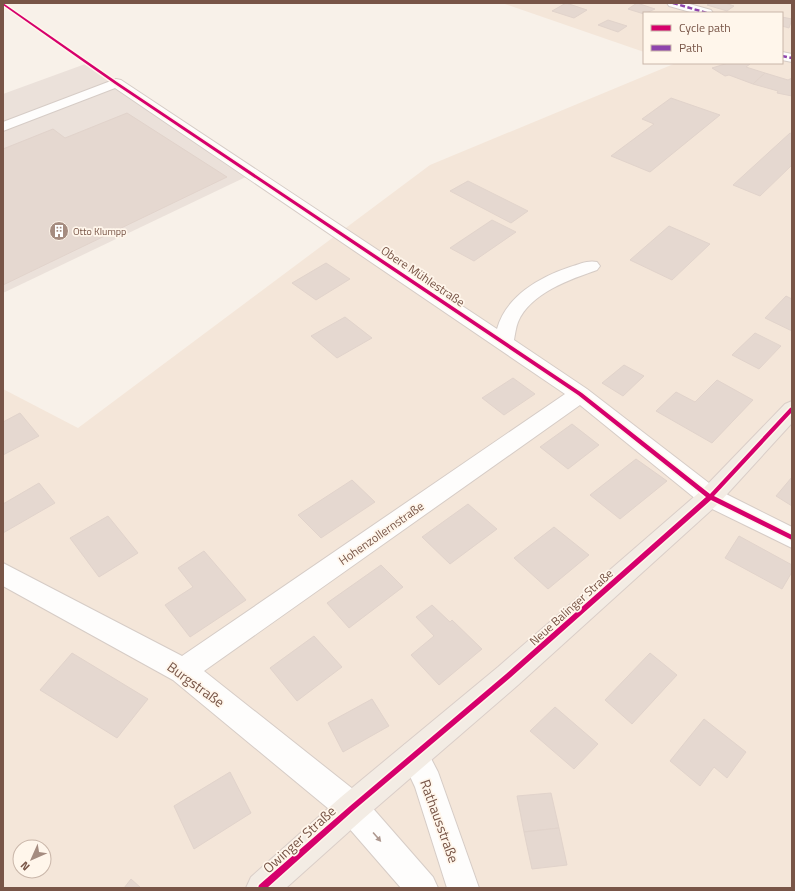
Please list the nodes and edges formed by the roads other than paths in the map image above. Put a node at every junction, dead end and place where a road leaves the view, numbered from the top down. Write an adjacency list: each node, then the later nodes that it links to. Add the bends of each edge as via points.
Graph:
1 (673, 3): 2 (street)
2 (704, 12)
3 (3, 127): 5 (street, Obere Mühlestraße, via 116,83)
4 (591, 266): 5 (street, via 554,279 524,300 509,320)
5 (503, 342): 6 (street, Obere Mühlestraße)
6 (580, 394): 8 (street, Obere Mühlestraße); 11 (street, Hohenzollernstraße)
7 (792, 409): 8 (main road, Neue Balinger Straße)
8 (710, 497): 9 (street, Obere Mühlestraße); 12 (main road, Neue Balinger Straße, via 508,676)
9 (792, 538)
10 (3, 574): 11 (street, Burgstraße)
11 (183, 671): 13 (street, Burgstraße)
12 (414, 755): 13 (main road, Neue Balinger Straße); 16 (street, Rathausstraße, via 428,782)
13 (352, 808): 14 (main road, Owinger Straße); 15 (street, one-way to 15)
14 (262, 888)
15 (422, 888)
16 (463, 888)

